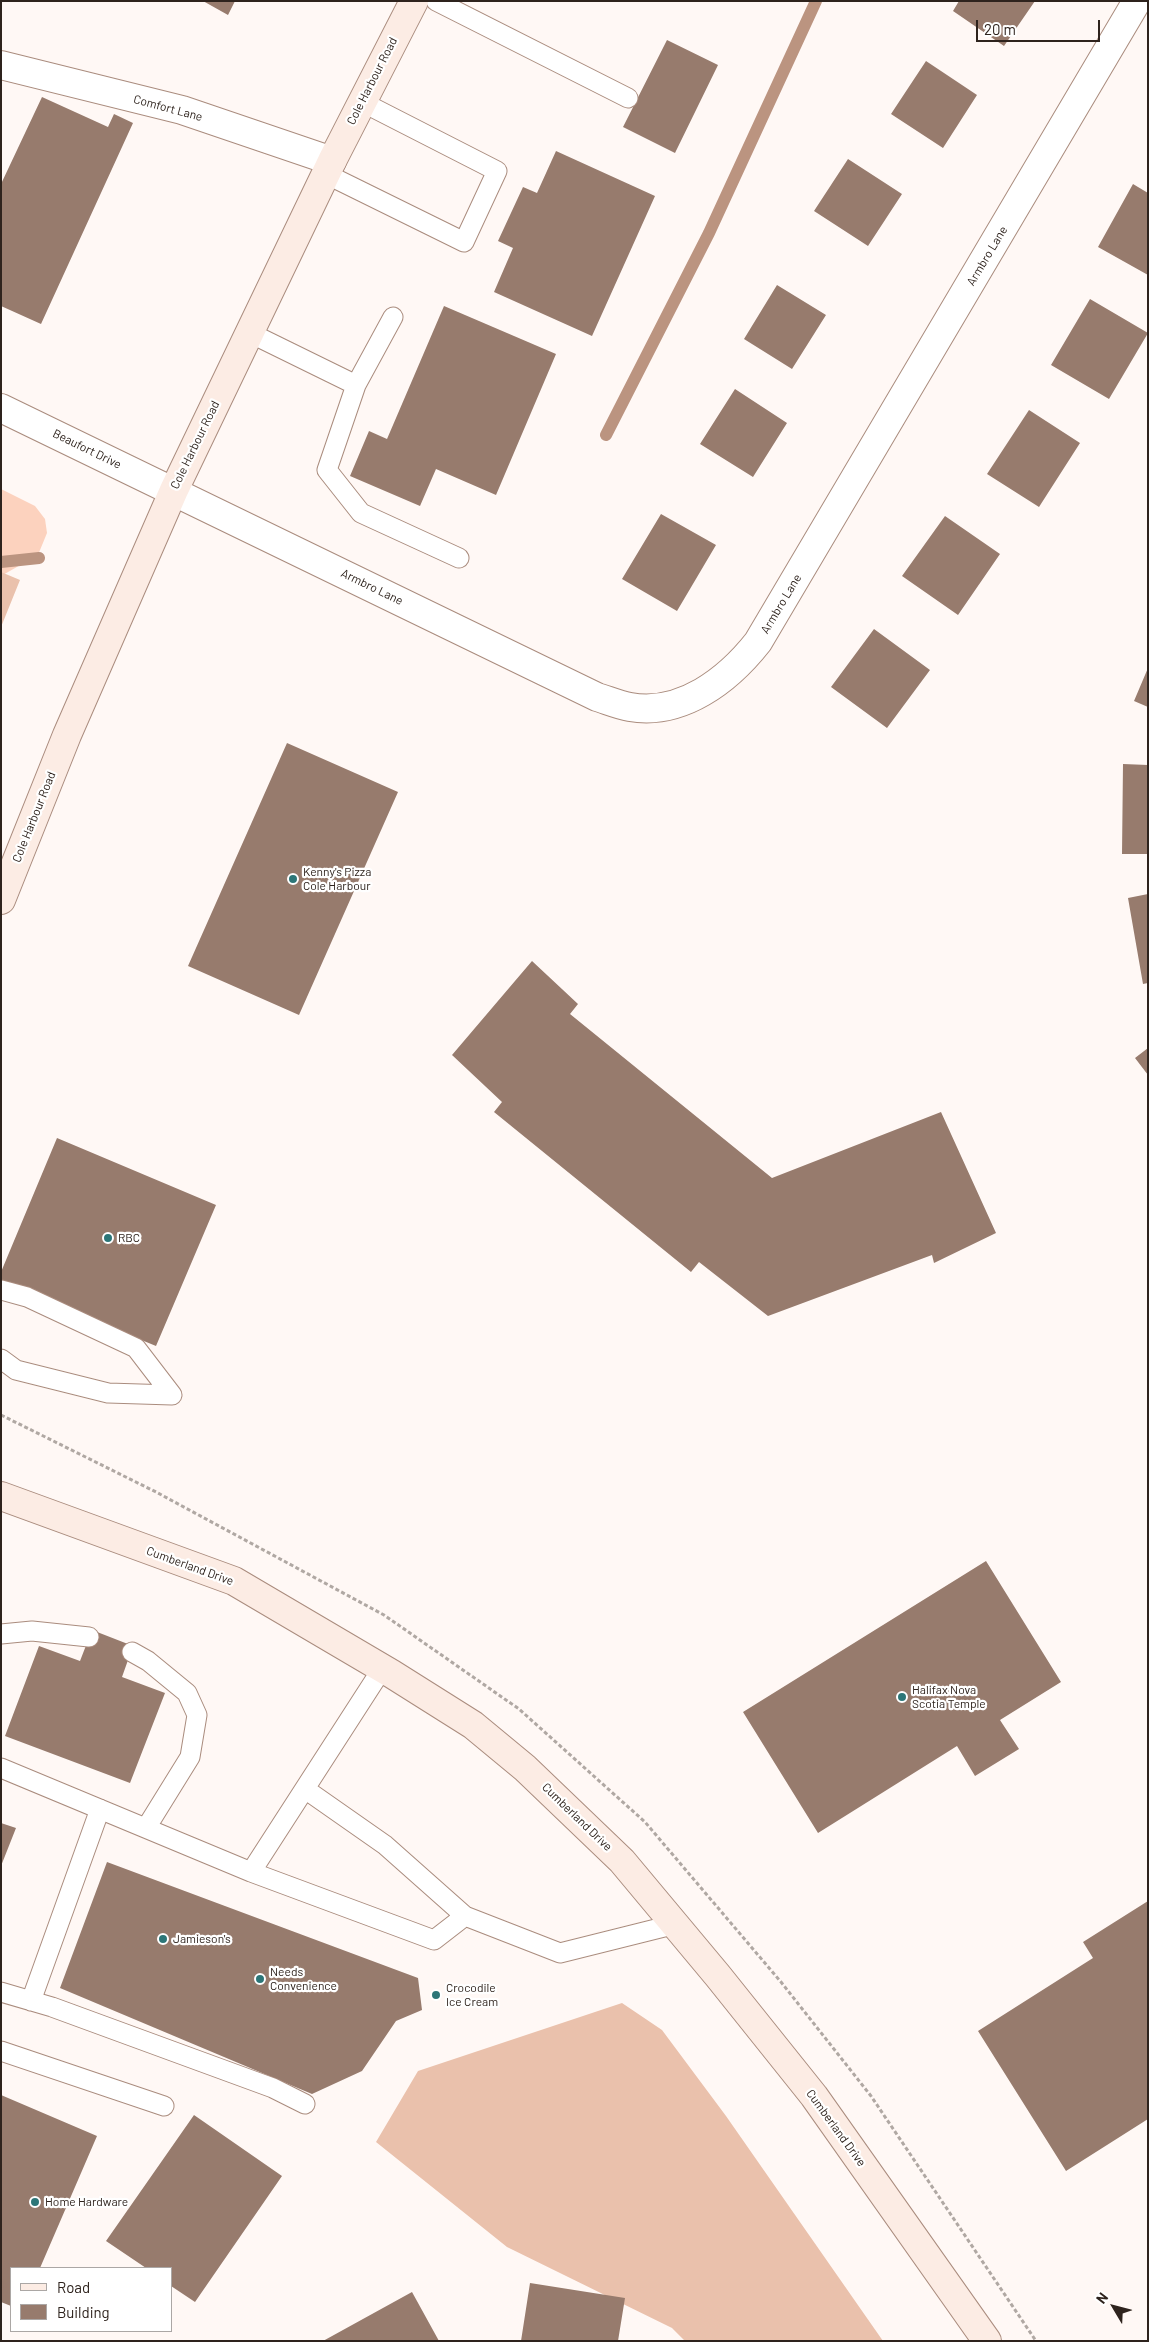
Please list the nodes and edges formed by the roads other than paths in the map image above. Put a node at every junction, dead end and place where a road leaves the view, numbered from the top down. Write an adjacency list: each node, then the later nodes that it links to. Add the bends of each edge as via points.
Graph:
1 (414, 1): 6 (street, Cole Harbour Road)
2 (436, 1): 5 (lane)
3 (1137, 1): 12 (street, Armbro Lane, via 758,642 733,671 710,689 682,701 650,708 630,707 596,697)
4 (1, 65): 7 (street, Comfort Lane, via 182,110)
5 (628, 98)
6 (362, 102): 7 (street, Cole Harbour Road); 7 (lane, via 497,171 464,242)
7 (329, 167): 9 (street, Cole Harbour Road)
8 (393, 317): 10 (lane)
9 (250, 333): 10 (lane); 12 (street, Cole Harbour Road)
10 (356, 385): 13 (lane, via 327,470 361,513)
11 (1, 408): 12 (street, Beaufort Drive)
12 (174, 490): 14 (street, Cole Harbour Road, via 67,735)
13 (459, 558)
14 (1, 900)
15 (1, 1290): 16 (lane, via 28,1297 136,1348 172,1395 108,1393 16,1370)
16 (1, 1359)
17 (1, 1496): 21 (street, Cumberland Drive, via 234,1581)
18 (1, 1634): 19 (lane, via 32,1631)
19 (89, 1637)
20 (132, 1652): 25 (lane, via 187,1693 197,1715 190,1757)
21 (382, 1669): 23 (lane); 28 (street, Cumberland Drive, via 473,1725 525,1768 622,1861)
22 (1, 1768): 24 (lane)
23 (305, 1789): 26 (lane); 27 (lane, via 385,1845)
24 (100, 1809): 25 (lane); 30 (lane)
25 (146, 1828): 26 (lane)
26 (251, 1872): 27 (lane, via 434,1940)
27 (465, 1916): 28 (lane, via 560,1953)
28 (676, 1924): 34 (street, Cumberland Drive, via 814,2096)
29 (1, 1992): 30 (lane)
30 (31, 2001): 32 (lane, via 273,2088)
31 (1, 2051): 33 (lane)
32 (304, 2104)
33 (164, 2106)
34 (987, 2341)

